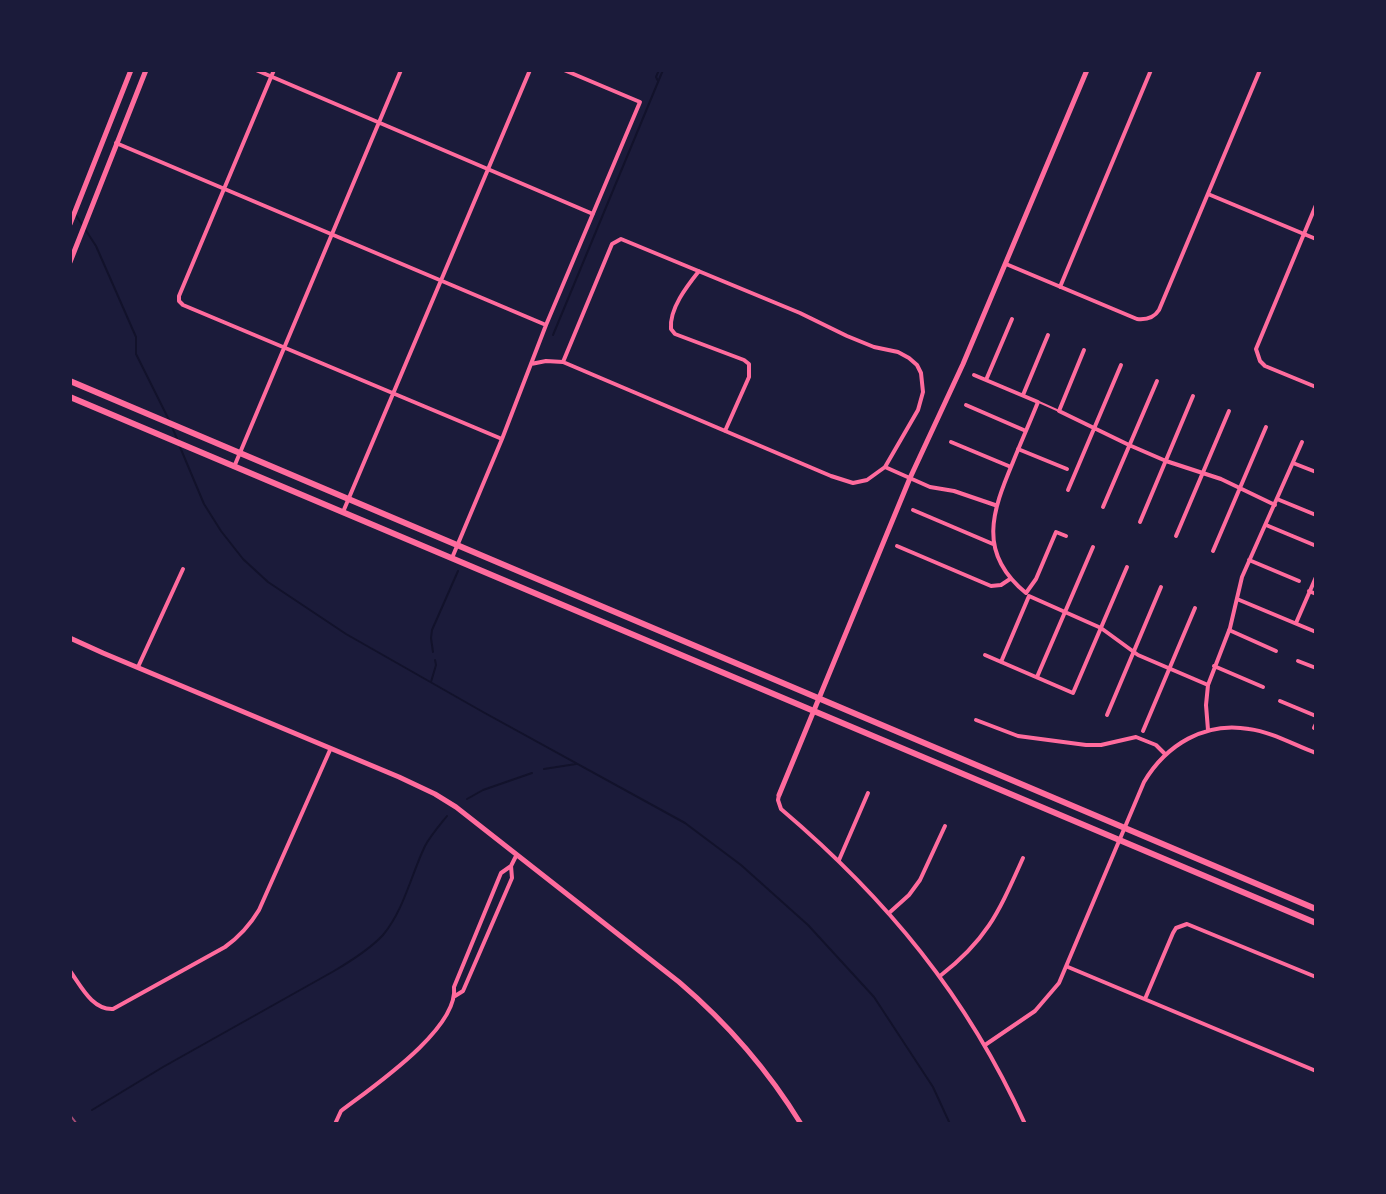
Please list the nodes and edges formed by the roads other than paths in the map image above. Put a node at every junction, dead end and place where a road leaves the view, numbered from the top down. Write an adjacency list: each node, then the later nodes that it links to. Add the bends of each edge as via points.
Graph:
1 (131, 70): 19 (street)
2 (146, 70): 13 (street)
3 (256, 70): 11 (street)
4 (274, 70): 11 (street)
5 (401, 70): 12 (street)
6 (530, 70): 14 (street)
7 (564, 70): 18 (street, via 640,102)
8 (1087, 70): 24 (street)
9 (1151, 70): 27 (street)
10 (1260, 70): 16 (street)
11 (272, 77): 12 (street); 15 (street)
12 (380, 124): 14 (street); 20 (street)
13 (116, 143): 15 (street); 23 (street)
14 (488, 170): 18 (street); 26 (street)
15 (225, 189): 20 (street); 31 (street, via 179,301)
16 (1208, 194): 21 (street); 27 (street, via 1159,310 1149,319 1137,319)
17 (1316, 205): 21 (street)
18 (593, 214): 29 (street)
19 (70, 224)
20 (332, 234): 26 (street); 31 (street)
21 (1303, 234): 22 (street); 40 (street, via 1257,342 1256,355 1265,366)
22 (1316, 239)
23 (70, 262)
24 (1006, 264): 27 (street); 67 (street)
25 (699, 271): 33 (street, via 617,240); 51 (street, via 672,314 670,329 749,364 749,377); 62 (street, via 874,347 898,352 917,365 923,392 918,410)
26 (442, 280): 29 (street); 41 (street)
27 (1060, 287)
28 (1012, 319): 37 (street)
29 (546, 325): 34 (street)
30 (1048, 335): 42 (street)
31 (285, 347): 41 (street); 58 (street)
32 (1084, 350): 47 (street)
33 (562, 362): 34 (street); 51 (street)
34 (531, 364): 53 (street)
35 (1121, 365): 50 (street)
36 (974, 375): 37 (street)
37 (986, 380): 42 (street)
38 (70, 381): 58 (main road)
39 (1157, 381): 56 (street)
40 (1316, 387)
41 (393, 393): 53 (street); 70 (street)
42 (1023, 395): 45 (street)
43 (1193, 396): 59 (street)
44 (70, 397): 61 (main road)
45 (1038, 402): 47 (lane); 52 (street)
46 (966, 405): 52 (street)
47 (1059, 411): 50 (street)
48 (1229, 411): 66 (street)
49 (1266, 426): 68 (street)
50 (1094, 427): 56 (street); 69 (street)
51 (725, 430): 62 (street, via 853,483 867,480)
52 (1026, 431): 57 (street)
53 (502, 439): 82 (street)
54 (951, 442): 63 (street)
55 (1302, 442): 60 (street)
56 (1129, 445): 59 (street); 74 (street)
57 (1018, 449): 63 (street); 64 (street)
58 (240, 452): 61 (street); 70 (main road)
59 (1166, 461): 66 (street); 78 (street)
60 (1293, 463): 65 (street); 71 (street)
61 (234, 467): 76 (main road)
62 (885, 467): 67 (street)
63 (1011, 467): 72 (street)
64 (1066, 470)
65 (1316, 472)
66 (1203, 473): 68 (street); 81 (street)
67 (908, 477): 72 (street); 119 (street)
68 (1240, 487): 73 (street); 87 (street)
69 (1068, 490)
70 (349, 498): 76 (street); 82 (main road)
71 (1278, 499): 73 (street); 77 (street)
72 (995, 505): 83 (street)
73 (1275, 505): 79 (street)
74 (1103, 507)
75 (913, 510): 83 (street)
76 (343, 513): 88 (main road)
77 (1316, 515)
78 (1140, 522)
79 (1266, 525): 84 (street); 89 (street)
80 (1066, 536): 98 (street, via 1056,532)
81 (1176, 536)
82 (458, 544): 88 (street); 119 (main road)
83 (994, 544): 93 (street)
84 (1314, 545)
85 (897, 546): 93 (street, via 992,586)
86 (1093, 547): 101 (street)
87 (1213, 552)
88 (452, 558): 121 (main road)
89 (1249, 560): 94 (street); 99 (street)
90 (1126, 567): 103 (street)
91 (183, 569): 113 (street)
92 (1316, 577): 96 (street)
93 (1010, 579): 98 (street)
94 (1299, 581)
95 (1161, 587): 108 (street)
96 (1309, 591): 97 (street); 102 (street)
97 (1316, 594)
98 (1027, 595): 101 (street); 111 (street)
99 (1237, 598): 102 (street); 104 (street)
100 (1195, 608): 115 (street)
101 (1065, 613): 103 (street); 116 (street)
102 (1296, 623): 105 (street)
103 (1101, 628): 108 (street); 116 (street, via 1073,693)
104 (1229, 630): 107 (street); 112 (street)
105 (1316, 632)
106 (70, 638): 113 (street)
107 (1276, 651)
108 (1133, 653): 115 (street); 122 (street)
109 (985, 655): 111 (street)
110 (1298, 661): 114 (street)
111 (1001, 662): 116 (street)
112 (1214, 666): 117 (street); 118 (street)
113 (138, 667): 127 (street)
114 (1316, 668)
115 (1169, 669): 117 (street); 126 (street)
116 (1037, 678)
117 (1208, 685): 125 (street)
118 (1263, 687)
119 (819, 699): 121 (street); 133 (main road)
120 (1281, 701): 123 (street)
121 (814, 712): 131 (street); 134 (main road)
122 (1107, 715)
123 (1316, 716)
124 (976, 720): 129 (street, via 1018,736 1086,744 1101,745 1136,737)
125 (1208, 730): 128 (street, via 1249,729); 129 (street, via 1180,742)
126 (1143, 731)
127 (330, 750): 135 (street, via 435,794); 145 (street, via 259,910 236,939 113,1009 93,1002)
128 (1316, 753)
129 (1165, 754): 133 (street, via 1144,782)
130 (868, 793): 137 (street)
131 (779, 795): 137 (street, via 781,809)
132 (945, 826): 140 (street, via 920,880)
133 (1124, 827): 134 (street); 139 (main road)
134 (1119, 840): 141 (main road); 144 (street)
135 (516, 856): 138 (street); 153 (street, via 708,1008 762,1068)
136 (1023, 858): 146 (street, via 986,932)
137 (839, 860): 140 (street)
138 (511, 866): 142 (street, via 501,873); 143 (street, via 512,878)
139 (1316, 909)
140 (890, 912): 146 (street)
141 (1316, 923)
142 (471, 944): 143 (street); 148 (street, via 454,987)
143 (482, 948): 148 (street, via 463,991)
144 (1068, 967): 149 (street); 150 (street, via 1043,1004)
145 (70, 971)
146 (940, 976): 150 (street)
147 (1316, 977): 149 (street, via 1187,924 1173,933)
148 (455, 996): 152 (street, via 425,1043 341,1111)
149 (1145, 999): 151 (street)
150 (985, 1045): 154 (street)
151 (1316, 1071)
152 (335, 1124)
153 (801, 1124)
154 (1025, 1124)

